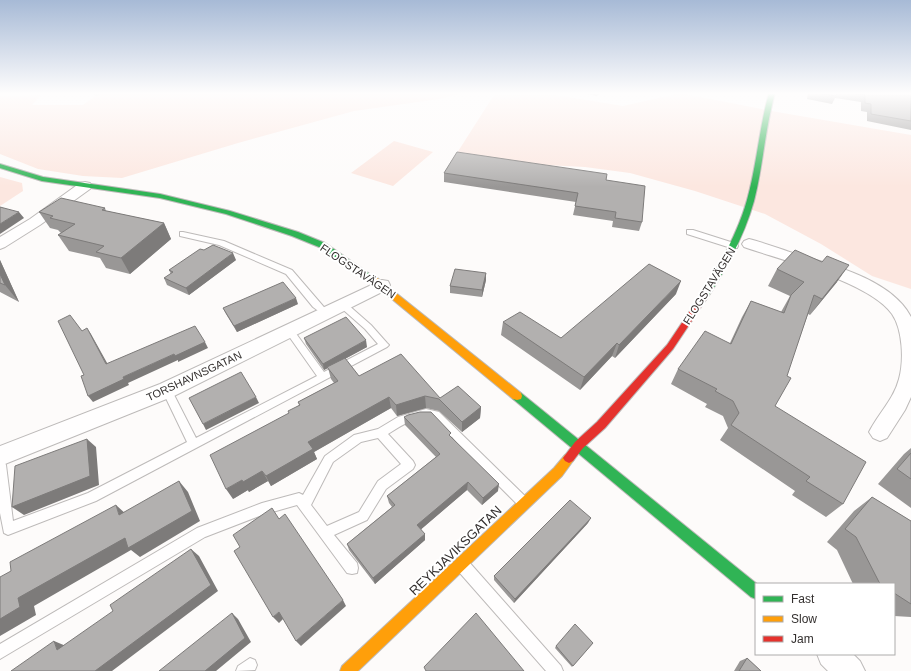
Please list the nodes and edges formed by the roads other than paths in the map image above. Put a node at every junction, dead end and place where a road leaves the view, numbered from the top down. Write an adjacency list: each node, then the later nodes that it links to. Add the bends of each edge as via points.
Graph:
1 (764, 124): 7 (street, FLOGSTAVÄGEN)
2 (0, 166): 3 (street, FLOGSTAVÄGEN, via 42,179)
3 (85, 186): 6 (street); 8 (street, FLOGSTAVÄGEN, via 160,196 228,212 296,234 322,245)
4 (690, 232): 7 (lane)
5 (183, 234): 10 (lane, via 221,243 289,272)
6 (0, 244)
7 (741, 245): 12 (street, via 835,273 874,290 895,306 907,327); 18 (street, FLOGSTAVÄGEN, via 670,348 601,425)
8 (382, 285): 9 (street, TORSHAVNSGATAN); 18 (street, FLOGSTAVÄGEN)
9 (343, 305): 10 (street, TORSHAVNSGATAN); 13 (lane, via 384,345)
10 (325, 313): 11 (street, TORSHAVNSGATAN)
11 (289, 330): 13 (lane); 14 (street, TORSHAVNSGATAN)
12 (911, 352): 15 (street, via 909,379 898,404)
13 (323, 377): 17 (lane)
14 (167, 390): 17 (lane); 19 (street, TORSHAVNSGATAN)
15 (880, 432)
16 (380, 433): 21 (lane, via 402,420 426,413 434,415); 22 (lane, via 358,438 329,459); 23 (lane, via 409,465 382,485 363,516)
17 (194, 445): 20 (lane, via 92,496 8,529)
18 (579, 445): 21 (street, REYKJAVIKSGATAN, via 558,472); 26 (street, FLOGSTAVÄGEN)
19 (0, 456)
20 (0, 465)
21 (524, 503): 24 (street, REYKJAVIKSGATAN)
22 (304, 505): 23 (lane); 27 (lane, via 300,499 262,509 201,532)
23 (325, 532): 25 (lane)
24 (460, 563): 29 (street, REYKJAVIKSGATAN); 30 (lane)
25 (352, 568)
26 (755, 591)
27 (0, 652)
28 (832, 655): 31 (street)
29 (347, 671)
30 (556, 671)
31 (850, 671)

